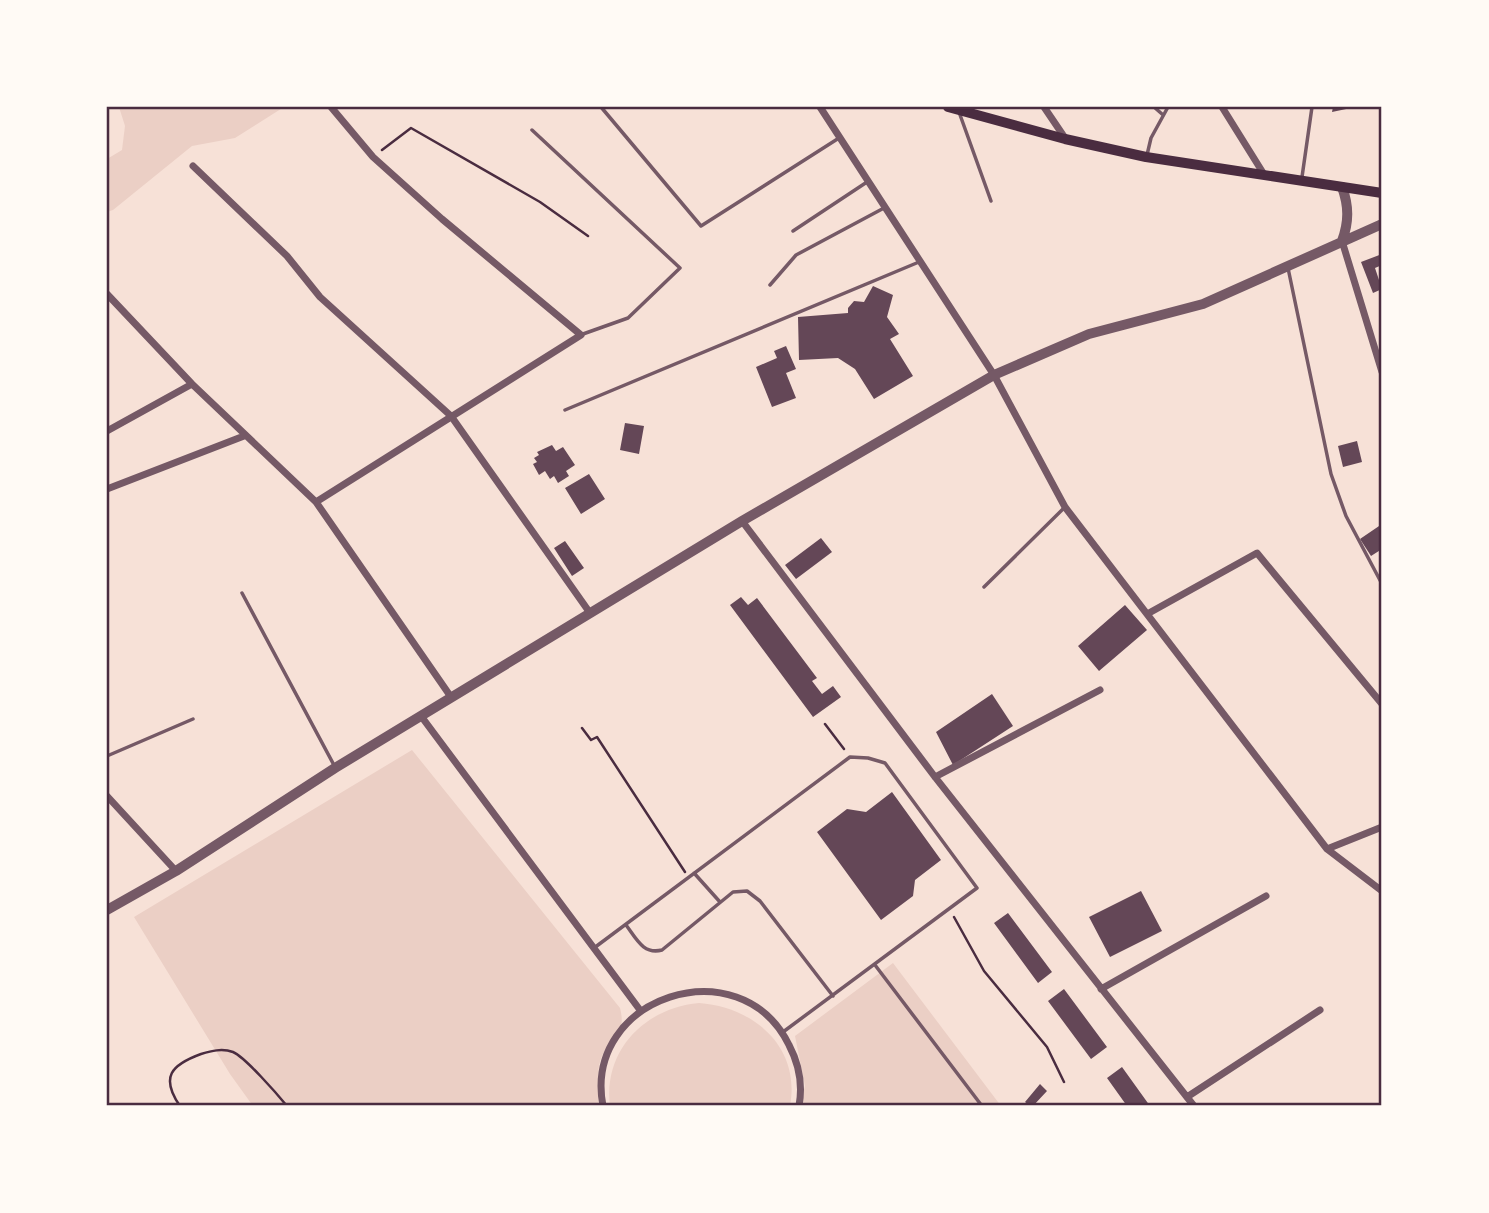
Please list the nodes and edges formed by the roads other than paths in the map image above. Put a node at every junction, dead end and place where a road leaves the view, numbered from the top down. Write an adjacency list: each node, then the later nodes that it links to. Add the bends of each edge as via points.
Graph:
1 (331, 107): 30 (street, via 373,157)
2 (601, 107): 12 (lane, via 701,226)
3 (820, 107): 12 (street)
4 (1044, 107): 13 (street)
5 (1154, 107): 10 (lane)
6 (1168, 107): 10 (lane)
7 (1222, 107): 16 (street)
8 (1312, 107): 18 (lane)
9 (953, 108): 13 (main road); 21 (lane)
10 (1162, 114): 14 (lane)
11 (532, 130): 30 (lane, via 680,268 628,318)
12 (840, 137): 17 (street)
13 (1065, 139): 14 (main road)
14 (1146, 157): 16 (main road)
15 (193, 166): 35 (street, via 286,256 320,298)
16 (1265, 176): 18 (main road)
17 (869, 181): 22 (street); 24 (lane)
18 (1302, 182): 19 (main road)
19 (1342, 187): 20 (main road); 25 (street, via 1348,211)
20 (1382, 193)
21 (991, 201)
22 (886, 207): 26 (street); 28 (lane, via 796,255)
23 (1382, 224): 25 (street)
24 (793, 231)
25 (1342, 242): 27 (street); 31 (street)
26 (921, 261): 32 (street); 34 (lane)
27 (1288, 268): 32 (street, via 1203,304 1089,334); 42 (lane, via 1331,474 1346,516)
28 (770, 285)
29 (107, 294): 33 (street)
30 (581, 335): 35 (street)
31 (1382, 372)
32 (994, 376): 40 (street); 41 (street)
33 (192, 384): 36 (street); 37 (street)
34 (565, 410)
35 (450, 416): 39 (street); 45 (street)
36 (107, 431)
37 (244, 436): 38 (street); 39 (street)
38 (107, 489)
39 (316, 502): 48 (street)
40 (1065, 507): 43 (lane); 46 (street)
41 (742, 521): 45 (street); 54 (street)
42 (1382, 584)
43 (984, 587)
44 (242, 593): 53 (lane)
45 (590, 613): 48 (street)
46 (1149, 613): 49 (street, via 1257,553); 57 (street)
47 (1100, 690): 54 (street)
48 (452, 697): 50 (street)
49 (1382, 704)
50 (421, 716): 53 (street); 65 (street)
51 (193, 719): 52 (lane)
52 (107, 756)
53 (335, 768): 58 (street)
54 (935, 777): 67 (street)
55 (107, 796): 58 (street)
56 (1382, 827): 57 (street)
57 (1327, 849): 60 (street)
58 (176, 871): 63 (street)
59 (694, 873): 62 (lane); 64 (lane); 66 (lane, via 850,757 885,763 977,888)
60 (1382, 891)
61 (1266, 896): 67 (street)
62 (720, 902): 64 (lane, via 655,952 644,948); 68 (lane, via 740,891 754,895)
63 (107, 910)
64 (626, 925): 65 (lane)
65 (594, 948): 69 (street)
66 (875, 965): 68 (lane); 75 (lane)
67 (1101, 989): 72 (street)
68 (833, 996): 71 (lane)
69 (640, 1010): 71 (street, via 669,995 700,990 732,995 761,1010); 73 (street, via 618,1033 604,1061)
70 (1320, 1010): 72 (street)
71 (783, 1032): 74 (street, via 797,1061 802,1092)
72 (1187, 1097): 76 (street)
73 (603, 1106)
74 (799, 1106)
75 (982, 1106)
76 (1194, 1106)

